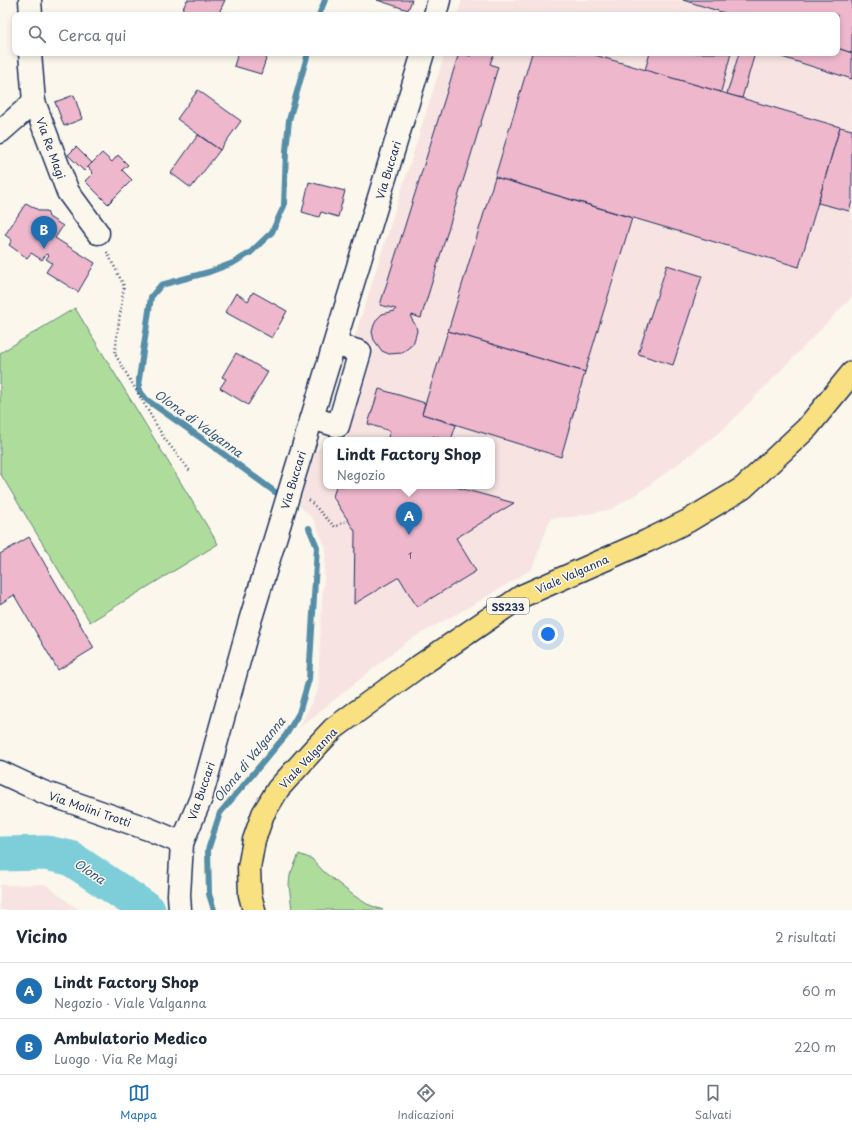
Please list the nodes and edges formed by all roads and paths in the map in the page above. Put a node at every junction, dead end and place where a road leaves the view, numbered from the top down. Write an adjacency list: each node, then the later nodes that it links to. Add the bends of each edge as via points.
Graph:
1 (30, 0): 3 (street)
2 (440, 0): 4 (street)
3 (31, 12)
4 (436, 12)
5 (30, 56): 7 (street, Via Re Magi)
6 (422, 56): 15 (street, Via Buccari, via 250,621 200,798)
7 (34, 102): 8 (street); 9 (street, Via Re Magi, via 68,192)
8 (0, 132)
9 (98, 233): 11 (path, via 124,286 115,354 164,438)
10 (852, 373): 17 (main road, Viale Valganna / SS233, via 807,428 743,488 688,521 522,596 333,729 278,789 263,814 254,840 249,868 250,894)
11 (190, 471)
12 (309, 500): 13 (path, via 335,527)
13 (348, 520)
14 (0, 772): 15 (street, Via Molini Trotti, via 43,792)
15 (182, 843): 16 (street, Via Buccari)
16 (180, 910)
17 (254, 910)

